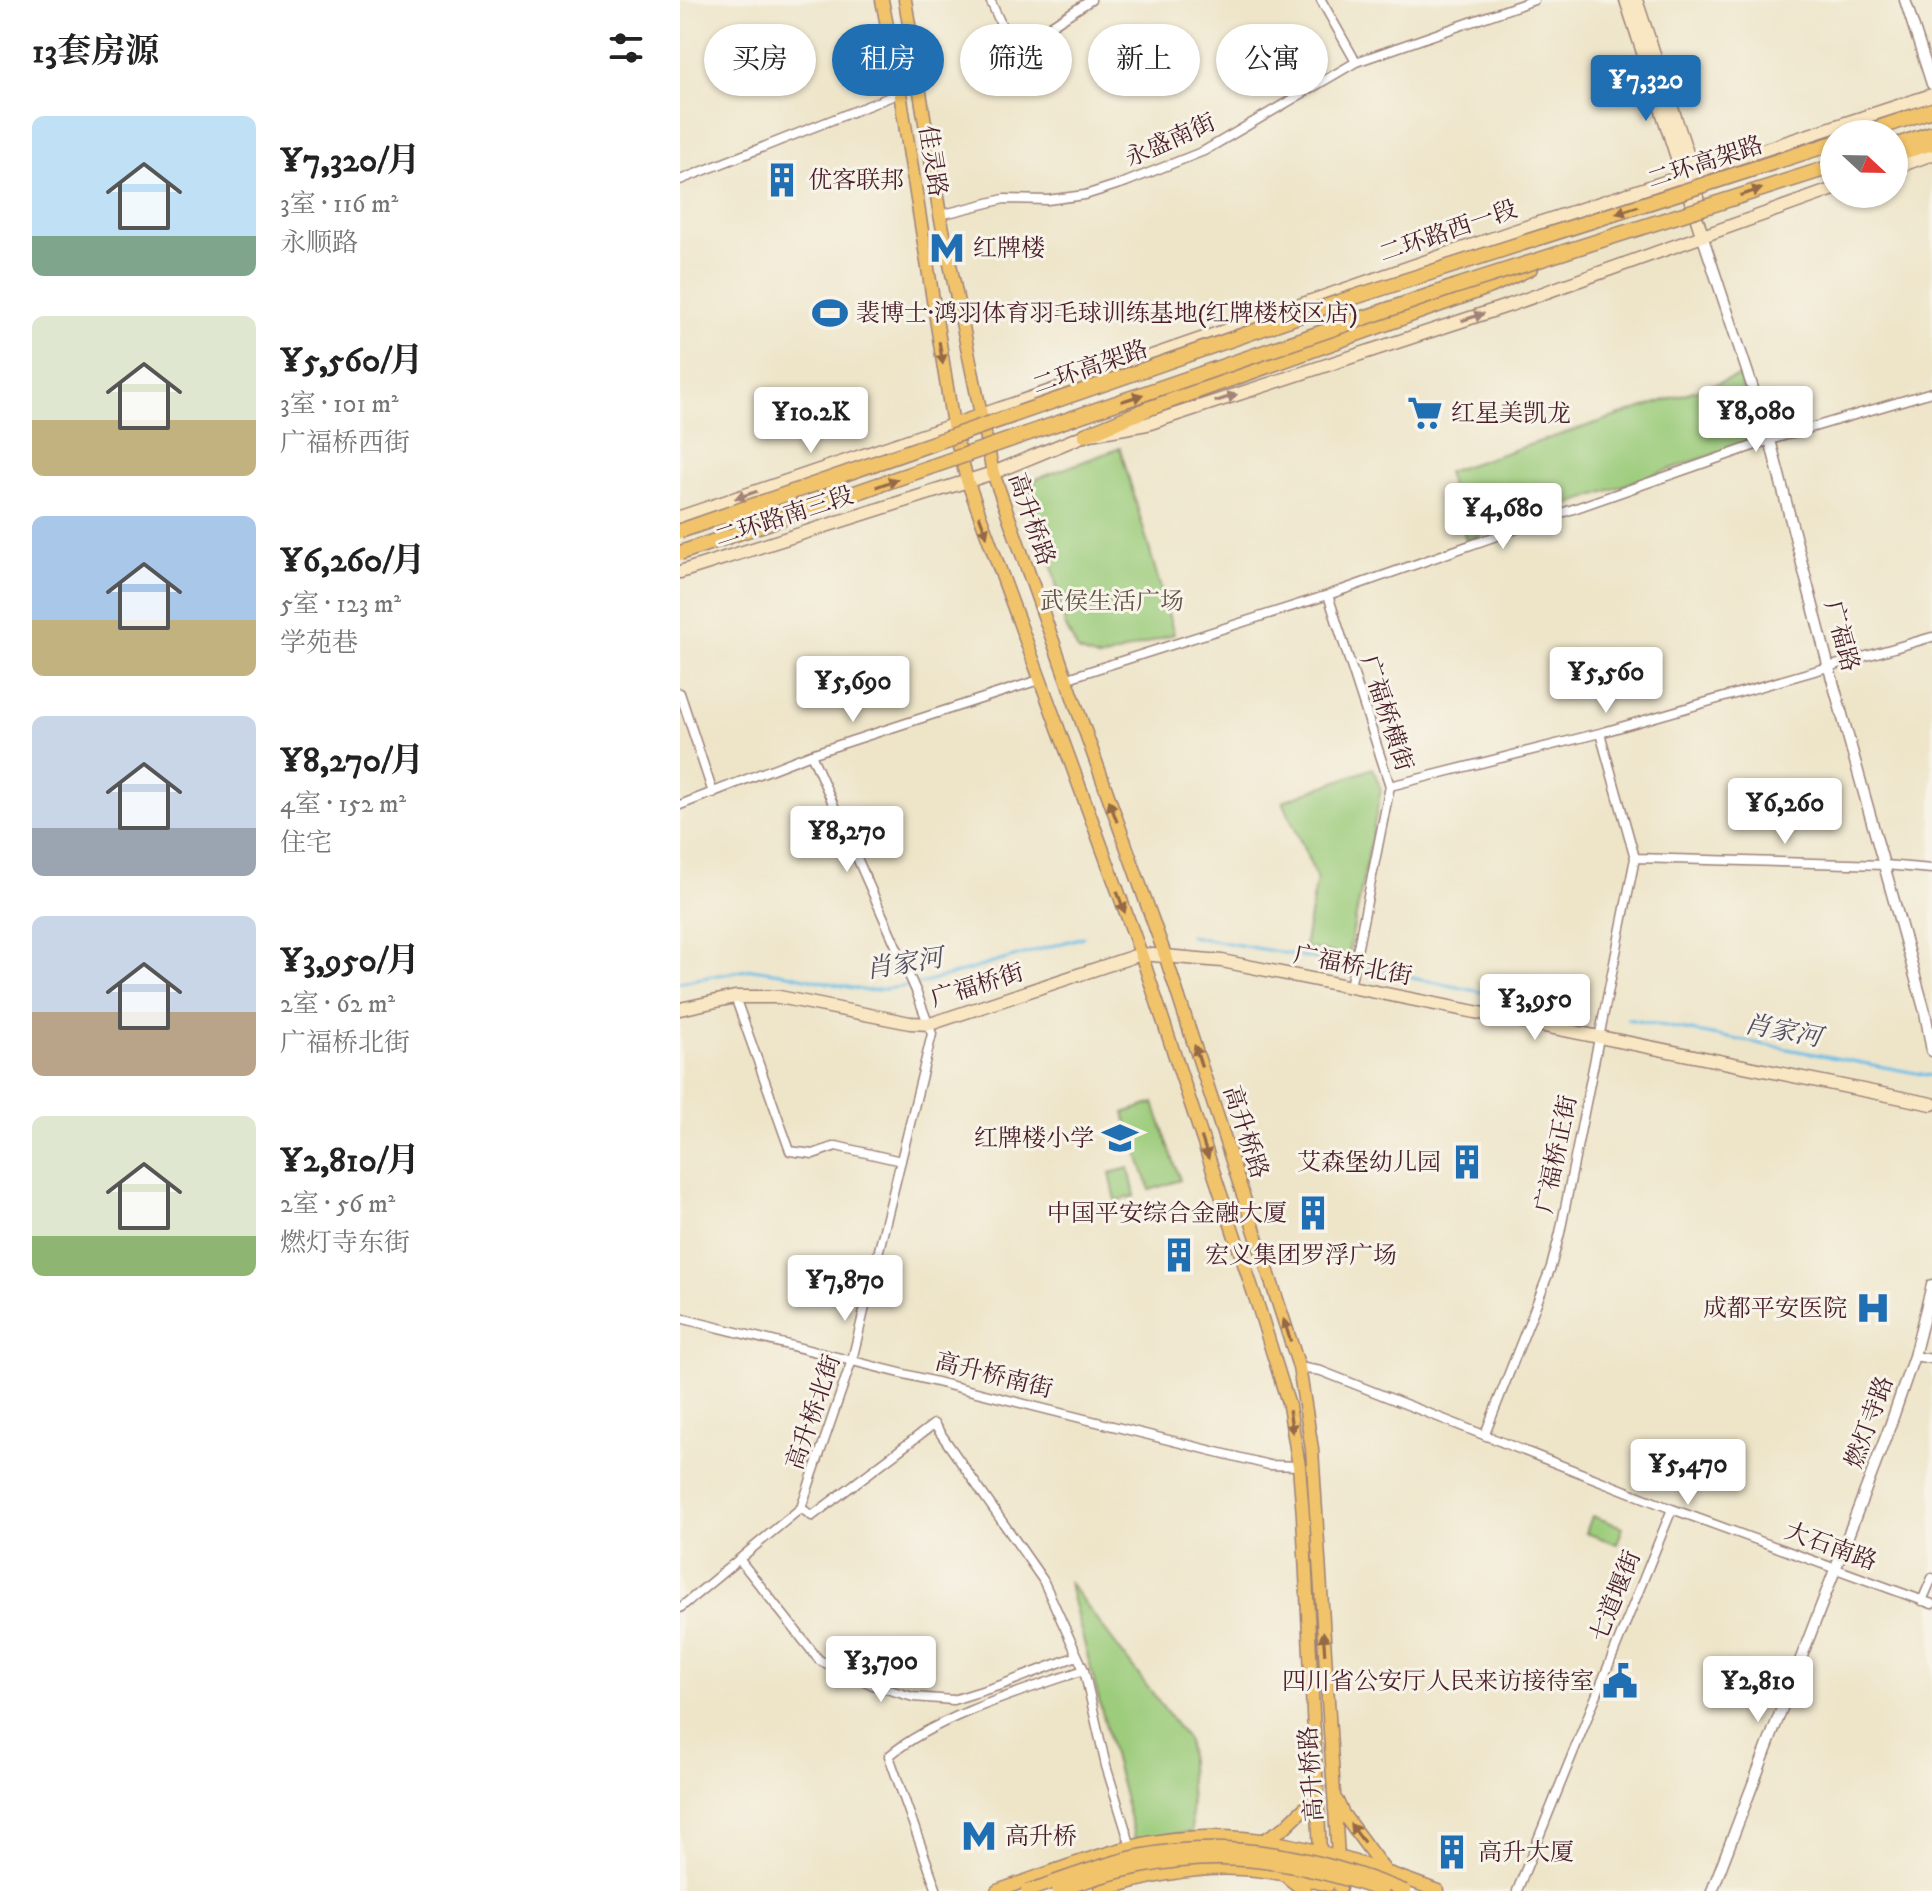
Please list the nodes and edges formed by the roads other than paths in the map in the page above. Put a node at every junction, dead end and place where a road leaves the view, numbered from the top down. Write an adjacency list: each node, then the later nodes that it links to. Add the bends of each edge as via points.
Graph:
1 (882, 0): 10 (main road, 佳灵路)
2 (905, 0): 29 (main road, 佳灵路)
3 (990, 0): 4 (street, via 1013,50)
4 (1091, 0)
5 (1321, 0): 11 (street)
6 (1534, 0): 11 (street, 永盛南街)
7 (1626, 0): 26 (main road)
8 (1636, 0): 26 (main road)
9 (1905, 0): 12 (street)
10 (887, 24)
11 (1356, 62): 29 (street, 永盛南街, via 1204,151 1126,182 1085,195 1004,199)
12 (1932, 84)
13 (1932, 95): 26 (main road, 二环路西一段)
14 (892, 96): 27 (street)
15 (900, 96): 34 (main road, 佳灵路, one-way to 34)
16 (1932, 110): 17 (highway)
17 (1902, 120)
18 (1932, 133): 19 (highway)
19 (1908, 141)
20 (1932, 143): 22 (highway)
21 (1820, 147): 40 (highway, 二环高架路, one-way to 40, bridge, via 1336,303)
22 (1908, 150)
23 (1932, 154): 24 (main road)
24 (1908, 163)
25 (1820, 170): 31 (highway, 二环高架路, one-way to 25, bridge)
26 (1688, 176): 30 (main road); 33 (main road, 二环路西一段)
27 (680, 180)
28 (1820, 194): 30 (main road)
29 (940, 215): 33 (main road, 佳灵路)
30 (1702, 235): 35 (main road, one-way to 30, via 1147,424 1510,305); 36 (street, 广福路)
31 (1586, 243): 35 (highway, bridge, via 1491,286); 41 (highway, 二环高架路, one-way to 31, bridge)
32 (1932, 392): 36 (street)
33 (981, 415): 34 (main road); 37 (main road, 高升桥路)
34 (953, 425): 38 (main road, 高升桥路); 39 (main road, 二环路南三段, one-way to 39)
35 (1085, 435): 37 (main road)
36 (1770, 440): 43 (street); 45 (street, 广福路)
37 (993, 473): 38 (main road, 二环路南三段); 46 (main road, 高升桥路)
38 (967, 480): 42 (main road, 二环路南三段); 47 (main road, 高升桥路, one-way to 47)
39 (680, 517)
40 (680, 531)
41 (680, 553)
42 (680, 572)
43 (1328, 595): 46 (street); 51 (street, 广福桥横街)
44 (1932, 637): 45 (street)
45 (1829, 668): 49 (street); 55 (street, 广福路)
46 (1065, 679): 58 (main road, 高升桥路, one-way to 46)
47 (1039, 680): 50 (street); 57 (main road, 高升桥路, one-way to 57)
48 (680, 693): 52 (street)
49 (1600, 733): 51 (street); 54 (street, 广福桥正街)
50 (811, 754): 52 (street); 62 (street)
51 (1390, 786): 59 (street, 广福桥横街)
52 (713, 793): 53 (street)
53 (680, 805)
54 (1635, 858): 55 (street); 63 (street, 广福桥正街)
55 (1885, 865): 56 (street); 64 (street, 广福路)
56 (1932, 869)
57 (1141, 954): 58 (main road, 广福桥北街); 62 (main road, 广福桥街); 74 (main road, 高升桥路, one-way to 74, via 1260,1312 1289,1406)
58 (1165, 955): 59 (main road, 广福桥北街); 72 (main road, 高升桥路, one-way to 58)
59 (1350, 987): 63 (main road, 广福桥北街)
60 (735, 997): 61 (main road, 广福桥街); 62 (main road, 广福桥街, via 779,997); 66 (street, via 790,1151 813,1154 836,1146)
61 (680, 1009)
62 (930, 1024): 66 (street, 高升桥北街, via 932,1034)
63 (1600, 1037): 65 (main road, 广福桥北街); 73 (street, 广福桥正街, via 1551,1267)
64 (1932, 1051)
65 (1932, 1104)
66 (901, 1161): 71 (street, 高升桥北街)
67 (1932, 1285): 69 (street, 燃灯寺路)
68 (680, 1318): 71 (street, 高升桥南街)
69 (1914, 1356): 70 (street); 78 (street, 燃灯寺路)
70 (1932, 1359)
71 (852, 1360): 74 (street, 高升桥南街, via 1269,1465); 75 (street, 高升桥北街)
72 (1299, 1367): 73 (street); 85 (main road, 高升桥路, one-way to 72, via 1312,1449)
73 (1485, 1434): 76 (street)
74 (1299, 1466): 86 (main road, 高升桥路)
75 (801, 1508): 77 (street, 高升桥北街); 83 (street, via 812,1516 934,1424 1043,1580)
76 (1672, 1509): 78 (street, 大石南路); 105 (street, 七道堰街)
77 (739, 1559): 82 (street, 高升桥北街); 83 (street, via 819,1660 913,1697 953,1700)
78 (1836, 1570): 80 (street, 大石南路); 106 (street, 燃灯寺路)
79 (1932, 1578): 80 (street)
80 (1922, 1601): 81 (street, 大石南路)
81 (1932, 1604)
82 (680, 1608)
83 (1077, 1656): 84 (street)
84 (1084, 1670): 88 (street); 96 (street, via 910,1738 889,1756)
85 (1334, 1793): 90 (main road, 高升桥路); 91 (main road, one-way to 85)
86 (1317, 1796): 87 (main road); 89 (main road, 高升桥路)
87 (1264, 1840): 88 (main road, via 1191,1838); 89 (main road)
88 (1131, 1847): 97 (main road)
89 (1320, 1851): 90 (main road); 94 (main road, 高升桥路)
90 (1338, 1857): 91 (main road); 95 (main road, 高升桥路)
91 (1385, 1871): 104 (main road)
92 (1282, 1874): 93 (main road, via 1239,1868); 94 (main road); 101 (main road)
93 (1151, 1884): 100 (main road)
94 (1324, 1888): 95 (main road)
95 (1342, 1890)
96 (937, 1891)
97 (997, 1891)
98 (1027, 1891): 103 (main road, bridge, via 1140,1856 1223,1847 1335,1865)
99 (1058, 1891): 102 (main road, bridge, via 1143,1865 1224,1859 1285,1863)
100 (1100, 1891)
101 (1305, 1891)
102 (1382, 1891)
103 (1405, 1891)
104 (1438, 1891)
105 (1517, 1891)
106 (1712, 1891)

